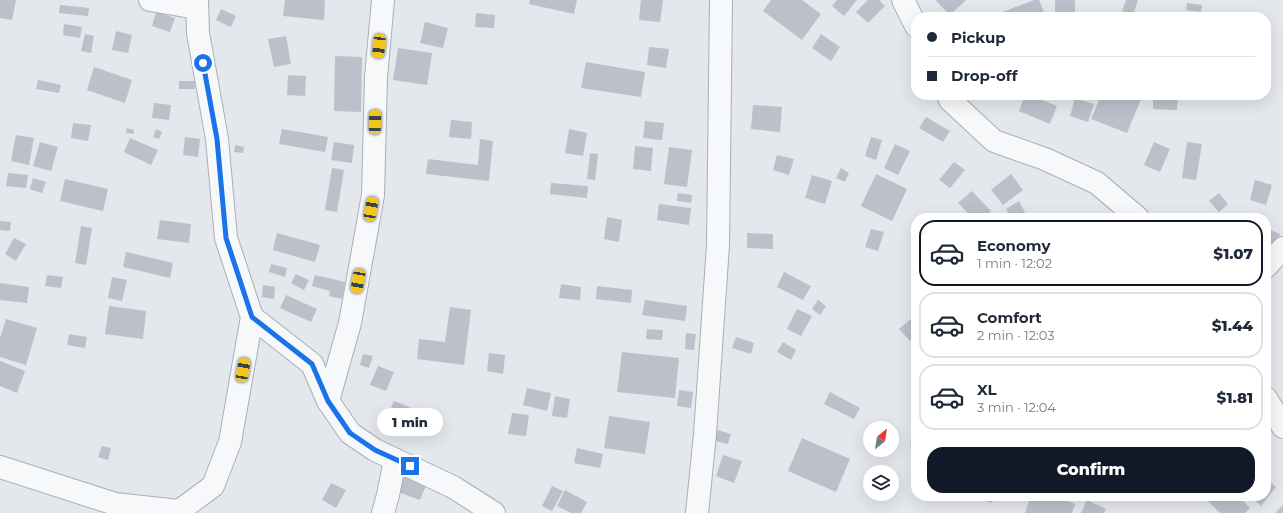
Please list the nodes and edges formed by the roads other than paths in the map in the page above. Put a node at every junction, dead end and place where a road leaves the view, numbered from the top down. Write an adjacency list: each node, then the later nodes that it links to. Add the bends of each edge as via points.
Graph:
1 (150, 0): 5 (street)
2 (383, 0): 12 (street, via 376,77 373,195 350,323)
3 (721, 0): 19 (street, via 718,245)
4 (903, 0): 6 (street)
5 (197, 4): 11 (street, via 198,33 217,139 226,238)
6 (911, 16)
7 (950, 100): 8 (street, via 994,140 1045,159 1097,183)
8 (1132, 213)
9 (1283, 248): 10 (street)
10 (1271, 261)
11 (252, 317): 12 (street, via 312,364); 16 (street, via 230,442 213,486 179,511 115,504)
12 (328, 401): 15 (street, via 350,433)
13 (1271, 406): 14 (street)
14 (1283, 426)
15 (395, 460): 17 (street); 18 (street, via 453,487)
16 (0, 467)
17 (383, 513)
18 (494, 513)
19 (697, 513)

